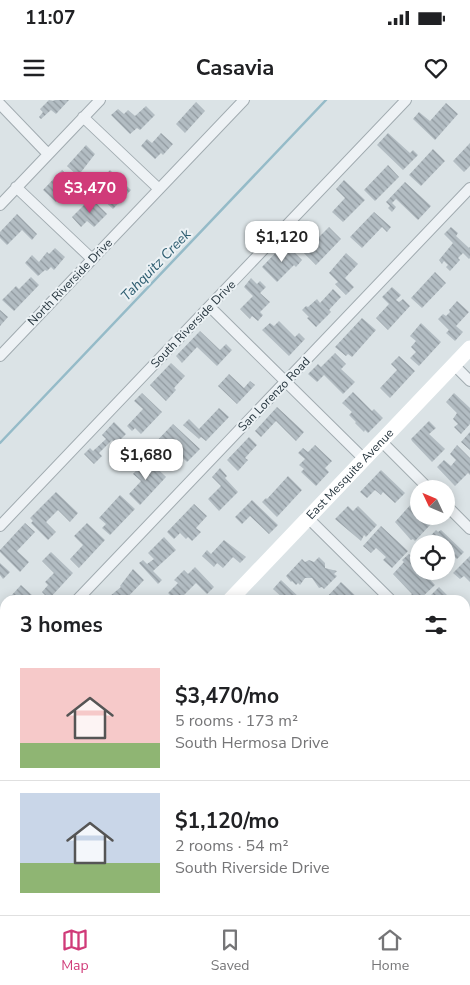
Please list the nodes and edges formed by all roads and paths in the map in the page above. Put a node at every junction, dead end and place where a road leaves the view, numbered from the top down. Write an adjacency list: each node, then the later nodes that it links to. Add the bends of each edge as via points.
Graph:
1 (100, 100): 5 (street)
2 (244, 100): 9 (street, North Riverside Drive)
3 (406, 100): 12 (street, South Riverside Drive)
4 (0, 104): 6 (street)
5 (84, 117): 6 (street); 9 (street)
6 (48, 154): 7 (street)
7 (16, 188): 10 (street); 11 (street)
8 (470, 188): 16 (street, San Lorenzo Road)
9 (159, 189): 11 (street, North Riverside Drive)
10 (0, 204)
11 (92, 259): 14 (street, North Riverside Drive)
12 (210, 307): 16 (street); 23 (street, South Riverside Drive)
13 (470, 348): 15 (street, East Mesquite Avenue)
14 (0, 356)
15 (454, 365): 17 (street); 18 (street, East Mesquite Avenue)
16 (286, 381): 19 (street); 25 (street, San Lorenzo Road)
17 (470, 381)
18 (381, 441): 19 (street, East Mesquite Avenue); 20 (street)
19 (364, 459): 22 (street, East Mesquite Avenue)
20 (420, 480)
21 (455, 514): 24 (street)
22 (307, 518): 26 (street, East Mesquite Avenue); 27 (street)
23 (0, 526)
24 (470, 529)
25 (82, 595)
26 (235, 595)
27 (386, 595)

